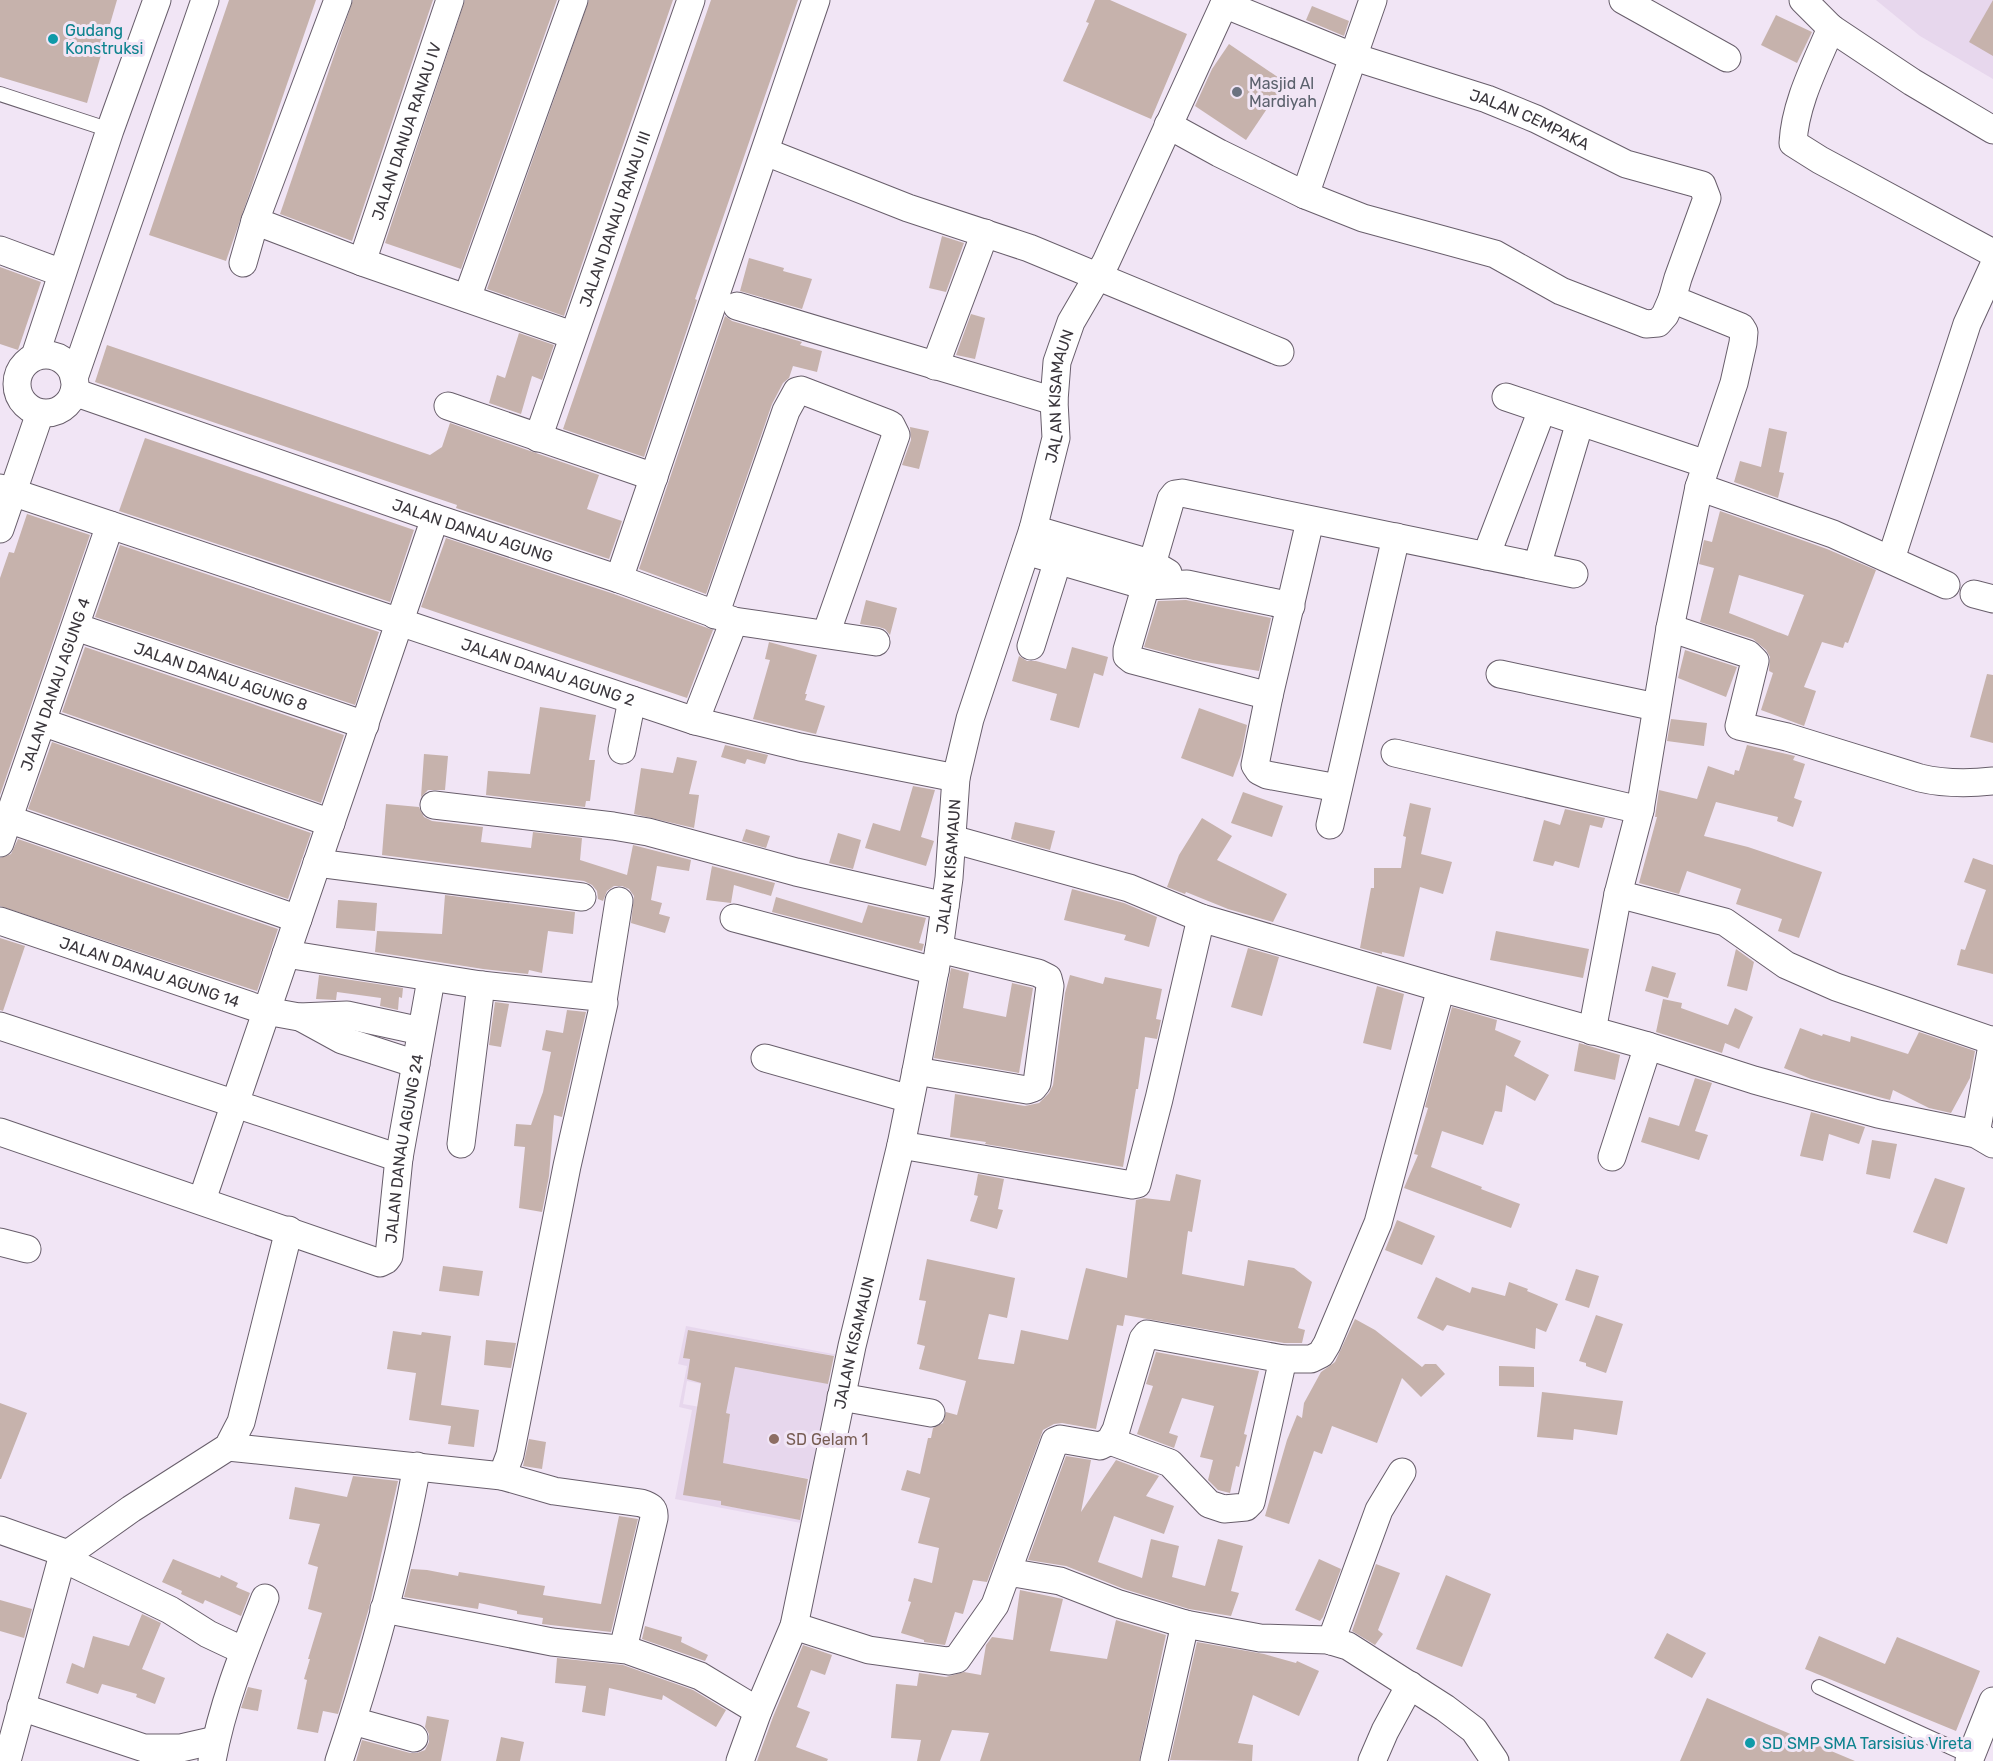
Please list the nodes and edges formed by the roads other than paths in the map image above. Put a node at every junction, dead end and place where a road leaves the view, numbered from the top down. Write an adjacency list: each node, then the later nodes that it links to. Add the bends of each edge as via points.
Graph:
1 (157, 0): 18 (street)
2 (205, 0): 38 (street)
3 (338, 0): 21 (street)
4 (450, 0): 25 (street, JALAN DANUA RANAU IV)
5 (573, 0): 30 (street)
6 (691, 0): 33 (street, JALAN DANAU RANAU III)
7 (816, 0): 19 (street)
8 (1373, 0): 13 (street)
9 (1623, 0): 14 (street)
10 (1803, 0): 12 (street)
11 (1225, 2): 13 (street, JALAN CEMPAKA); 16 (street, JALAN KISAMAUN)
12 (1831, 28): 17 (street); 24 (street, via 1805,92 1793,143)
13 (1354, 57): 20 (street); 31 (street, JALAN CEMPAKA, via 1487,99 1626,164 1702,185 1707,198)
14 (1727, 58)
15 (0, 94): 18 (lane)
16 (1168, 125): 20 (street); 29 (street, JALAN KISAMAUN)
17 (1993, 129)
18 (110, 130): 28 (street)
19 (766, 152): 22 (street); 47 (street)
20 (1305, 195): 31 (street, via 1363,218 1495,254 1561,291 1646,324 1658,323)
21 (255, 221): 25 (street); 26 (street)
22 (985, 233): 29 (street); 36 (street)
23 (0, 250): 28 (street)
24 (1993, 253)
25 (362, 262): 30 (street)
26 (243, 263)
27 (1993, 267): 57 (street, via 1967,324)
28 (62, 273): 35 (street)
29 (1097, 275): 34 (street); 40 (street, JALAN KISAMAUN, via 1071,322 1057,362)
30 (467, 298): 33 (street)
31 (1672, 299): 46 (street, via 1735,324 1744,332 1734,383)
32 (737, 306): 36 (street)
33 (573, 335): 45 (street, JALAN DANAU RANAU III)
34 (1280, 352)
35 (35, 356): 37 (street); 38 (street, via 52,355 67,363)
36 (936, 366): 40 (street)
37 (8, 375): 43 (street, via 24,404)
38 (74, 385): 43 (street, via 67,405); 49 (street, JALAN DANAU AGUNG)
39 (1506, 397): 42 (street)
40 (1054, 401): 54 (street, JALAN KISAMAUN, via 1056,438)
41 (448, 406): 45 (street)
42 (1542, 410): 44 (street); 55 (street)
43 (40, 412): 48 (street)
44 (1580, 422): 46 (street); 58 (street)
45 (538, 438): 47 (street)
46 (1702, 475): 57 (street); 67 (street)
47 (654, 477): 61 (street)
48 (6, 490): 51 (street, JALAN DANAU AGUNG 2); 52 (street)
49 (435, 518): 61 (street, JALAN DANAU AGUNG); 65 (street)
50 (1310, 521): 53 (street); 60 (street, via 1175,494); 63 (street)
51 (110, 525): 65 (street, JALAN DANAU AGUNG 2); 66 (street, JALAN DANAU AGUNG 4)
52 (0, 529)
53 (1396, 537): 55 (street); 82 (street)
54 (1029, 540): 56 (street); 60 (street); 80 (street, JALAN KISAMAUN, via 970,719)
55 (1486, 556): 58 (street)
56 (1058, 560): 60 (street); 70 (street)
57 (1891, 560): 62 (street)
58 (1537, 566): 59 (street)
59 (1574, 574)
60 (1149, 575): 63 (street); 72 (street, via 1127,656)
61 (619, 579): 64 (street, JALAN DANAU AGUNG)
62 (1946, 585)
63 (1291, 606): 72 (street)
64 (725, 618): 68 (street, JALAN DANAU AGUNG); 68 (street, via 786,411 801,390 887,423 896,435); 76 (street, via 727,635)
65 (399, 623): 73 (street, JALAN DANAU AGUNG 2); 77 (street)
66 (76, 627): 75 (street, JALAN DANAU AGUNG 4); 77 (street, JALAN DANAU AGUNG 8)
67 (1670, 628): 74 (street); 81 (street, via 1754,658 1739,726 1931,781)
68 (826, 634): 69 (street, JALAN DANAU AGUNG)
69 (876, 642)
70 (1031, 645)
71 (1500, 674): 74 (street)
72 (1269, 696): 82 (street, via 1255,765 1259,771)
73 (632, 700): 76 (street, JALAN DANAU AGUNG 2); 78 (street)
74 (1656, 707): 84 (street)
75 (42, 722): 85 (street); 87 (street, JALAN DANAU AGUNG 4)
76 (695, 722): 80 (street, JALAN DANAU AGUNG 2)
77 (364, 725): 85 (street)
78 (622, 750)
79 (1395, 753): 84 (street)
80 (956, 778): 88 (street, JALAN KISAMAUN)
81 (1993, 781)
82 (1338, 788): 86 (street)
83 (434, 805): 93 (street, via 648,832 796,872)
84 (1640, 810): 90 (street)
85 (331, 823): 89 (street)
86 (1330, 825)
87 (4, 831): 96 (street)
88 (952, 839): 93 (street, JALAN KISAMAUN); 95 (street, via 1129,888)
89 (317, 864): 91 (street); 96 (street)
90 (1618, 894): 108 (street); 109 (street, via 1725,921 1786,965 1836,987)
91 (582, 897)
92 (619, 902): 103 (street)
93 (945, 906): 99 (street, JALAN KISAMAUN)
94 (734, 918): 99 (street)
95 (1201, 918): 102 (street); 119 (street, via 1137,1184)
96 (298, 919): 98 (street)
97 (0, 921): 104 (street, JALAN DANAU AGUNG 14)
98 (286, 954): 101 (street); 104 (street)
99 (937, 960): 113 (street, JALAN KISAMAUN); 113 (street, via 1038,973 1048,978 1037,1083 1027,1090)
100 (430, 985): 107 (street, JALAN DANAU AGUNG 24)
101 (481, 985): 103 (street, via 598,997); 118 (street)
102 (1441, 988): 108 (street); 126 (street, via 1378,1223 1327,1344 1321,1354 1311,1359)
103 (603, 1001): 133 (street, via 510,1455)
104 (266, 1011): 105 (street, JALAN DANAU AGUNG 14); 115 (street)
105 (299, 1017): 107 (street, JALAN DANAU AGUNG 14, via 347,1015); 112 (street, JALAN DANAU AGUNG 14, via 342,1040)
106 (0, 1026): 115 (street)
107 (421, 1031): 112 (street, JALAN DANAU AGUNG 24)
108 (1592, 1031): 110 (street)
109 (1993, 1040): 117 (street)
110 (1648, 1046): 117 (street, via 1754,1080); 120 (street)
111 (765, 1058): 114 (street)
112 (416, 1064): 121 (street, JALAN DANAU AGUNG 24)
113 (916, 1071): 114 (street, JALAN KISAMAUN)
114 (910, 1099): 119 (street, JALAN KISAMAUN)
115 (234, 1104): 121 (street); 122 (street)
116 (0, 1132): 122 (street, JALAN DANAU AGUNG 24)
117 (1985, 1139)
118 (460, 1144)
119 (901, 1145): 127 (street, JALAN KISAMAUN)
120 (1612, 1157)
121 (399, 1158): 123 (street, JALAN DANAU AGUNG 24, via 386,1260 380,1263)
122 (202, 1200): 123 (street, JALAN DANAU AGUNG 24)
123 (289, 1230): 130 (street, via 241,1422)
124 (0, 1242): 125 (street)
125 (27, 1249)
126 (1283, 1359): 129 (street, via 1147,1334); 129 (street, via 1251,1502 1246,1507 1224,1509 1209,1504 1170,1463)
127 (841, 1397): 128 (street); 140 (street, JALAN KISAMAUN)
128 (931, 1413)
129 (1110, 1441): 136 (street, via 1100,1446 1055,1441)
130 (228, 1447): 131 (street); 135 (street)
131 (417, 1466): 133 (street); 138 (street)
132 (1402, 1472): 141 (street, via 1379,1510)
133 (502, 1476): 142 (street, via 554,1491 641,1503 652,1508 654,1518)
134 (0, 1530): 135 (street)
135 (65, 1556): 143 (street); 147 (street)
136 (1008, 1572): 139 (street, via 1060,1581); 140 (street, via 995,1605 957,1659 869,1650)
137 (265, 1598): 143 (street)
138 (384, 1609): 142 (street, via 552,1642); 149 (street)
139 (1185, 1624): 141 (street, via 1260,1638); 156 (street)
140 (794, 1626): 148 (street, JALAN KISAMAUN)
141 (1331, 1641): 144 (street, via 1348,1646)
142 (623, 1649): 148 (street, via 700,1676)
143 (244, 1651): 151 (street)
144 (1410, 1685): 157 (street); 158 (street, via 1474,1730)
145 (1819, 1687): 152 (lane)
146 (1993, 1701): 152 (street)
147 (21, 1707): 151 (street, via 144,1748); 153 (street)
148 (758, 1711): 155 (street, JALAN KISAMAUN)
149 (352, 1721): 150 (street); 154 (street)
150 (414, 1738)
151 (215, 1752)
152 (1969, 1759)
153 (7, 1761)
154 (339, 1761)
155 (740, 1761)
156 (1154, 1761)
157 (1372, 1761)
158 (1495, 1761)

